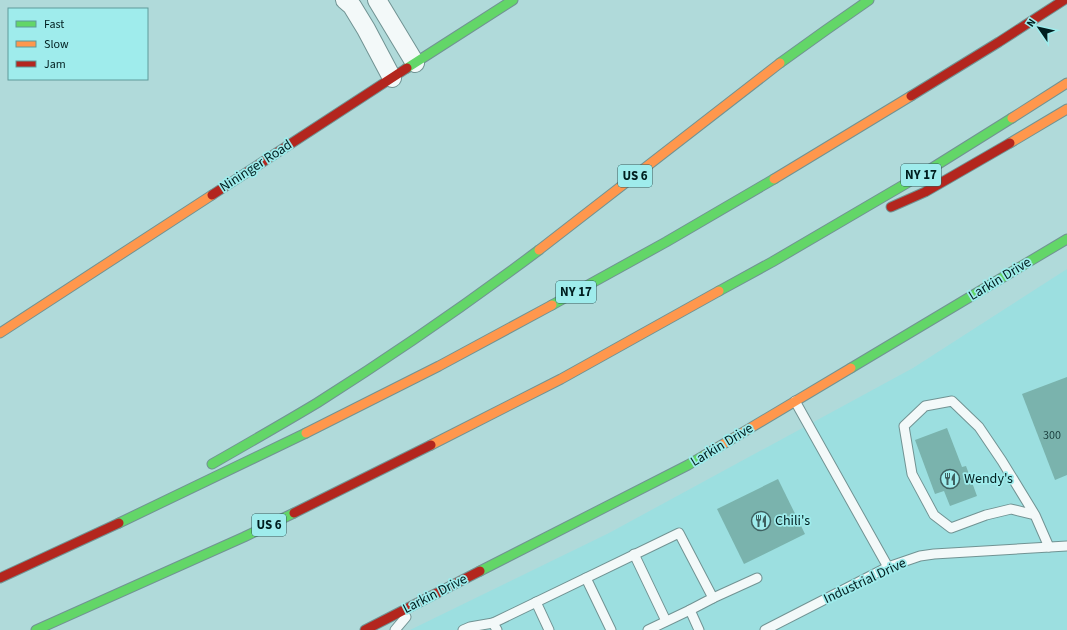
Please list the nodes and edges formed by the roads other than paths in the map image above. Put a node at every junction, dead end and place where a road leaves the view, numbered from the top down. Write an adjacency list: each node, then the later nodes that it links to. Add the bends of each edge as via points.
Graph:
1 (345, 0): 7 (street, via 356,12)
2 (377, 0): 6 (street)
3 (513, 0): 6 (main road, Nininger Road)
4 (869, 0): 16 (main road, US 6, via 768,72 541,249 446,318 330,395)
5 (1064, 0): 20 (main road, NY 17, via 921,91 624,266 379,397)
6 (415, 63): 7 (main road, Nininger Road)
7 (392, 78): 14 (main road, Nininger Road)
8 (1067, 84): 13 (main road, NY 17, via 924,174)
9 (1067, 109): 10 (main road, via 925,192)
10 (883, 211)
11 (855, 224): 13 (main road, US 6)
12 (1067, 239): 15 (main road, Larkin Drive)
13 (772, 262): 33 (main road, US 6, via 562,379 378,472 244,537)
14 (0, 333)
15 (795, 401): 23 (lane); 29 (main road, Larkin Drive, via 688,465)
16 (207, 467)
17 (172, 487): 20 (main road)
18 (1035, 515): 18 (lane, via 979,427 952,401 925,406 904,426 912,474 934,515 951,528 986,515 1011,510); 21 (lane)
19 (1067, 546): 21 (lane, Industrial Drive)
20 (68, 547): 24 (main road)
21 (1049, 548): 23 (lane, Industrial Drive, via 934,554)
22 (634, 554): 25 (lane); 27 (lane, via 678,532); 31 (lane)
23 (888, 567): 41 (lane, Industrial Drive)
24 (0, 578)
25 (586, 578): 28 (lane); 38 (lane)
26 (757, 578): 27 (lane)
27 (714, 598): 30 (lane)
28 (536, 602): 32 (lane); 37 (lane)
29 (416, 604): 34 (main road, Larkin Drive); 35 (lane)
30 (690, 610): 31 (lane); 40 (lane)
31 (666, 621): 39 (lane)
32 (495, 626): 36 (lane, via 470,627)
33 (36, 630)
34 (365, 630)
35 (396, 630)
36 (462, 630)
37 (549, 630)
38 (611, 630)
39 (648, 630)
40 (699, 630)
41 (765, 630)

